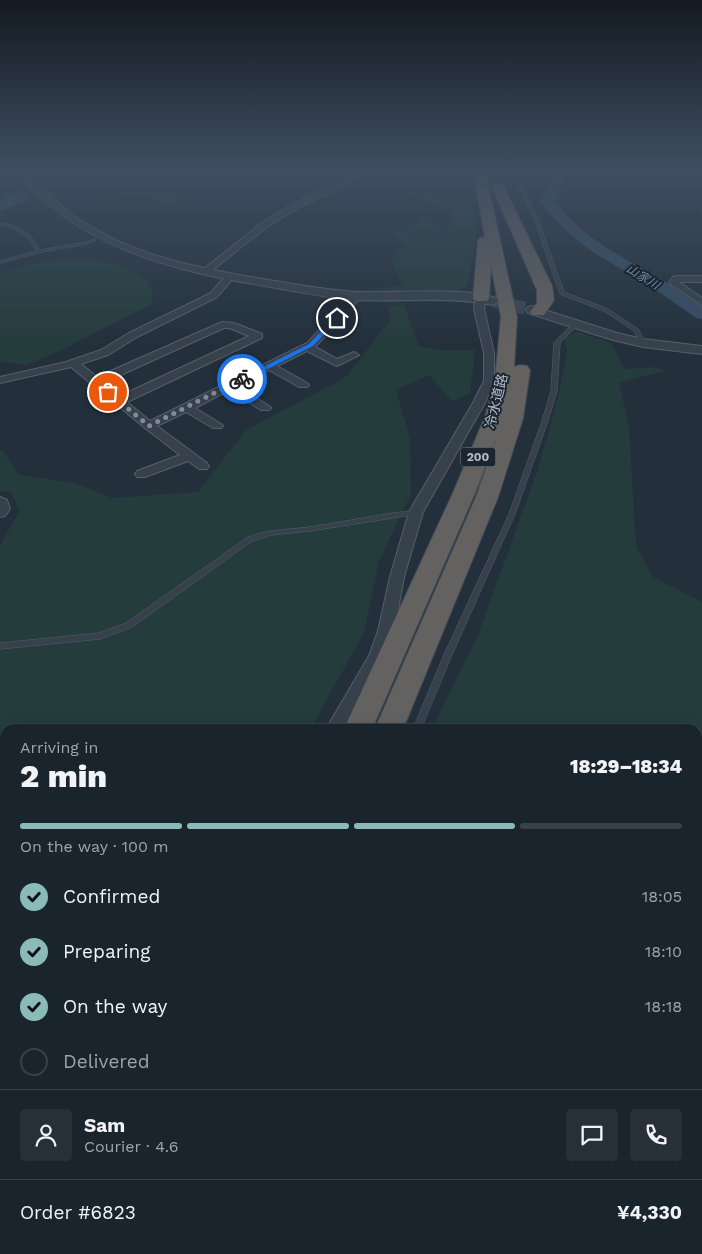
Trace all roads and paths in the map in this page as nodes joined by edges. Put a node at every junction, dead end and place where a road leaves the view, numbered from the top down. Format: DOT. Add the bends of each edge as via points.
graph roads {
  1 [pos="16,227"];
  2 [pos="82,227"];
  3 [pos="263,227"];
  4 [pos="488,227"];
  5 [pos="498,227"];
  6 [pos="503,227"];
  7 [pos="514,227"];
  8 [pos="539,227"];
  9 [pos="99,239"];
  10 [pos="38,250"];
  11 [pos="0,258"];
  12 [pos="0,262"];
  13 [pos="205,272"];
  14 [pos="230,276"];
  15 [pos="702,280"];
  16 [pos="357,296"];
  17 [pos="487,299"];
  18 [pos="702,302"];
  19 [pos="535,311"];
  20 [pos="576,325"];
  21 [pos="643,343"];
  22 [pos="308,347"];
  23 [pos="702,350"];
  24 [pos="354,355"];
  25 [pos="73,363"];
  26 [pos="269,366"];
  27 [pos="0,380"];
  28 [pos="96,382"];
  29 [pos="303,385"];
  30 [pos="229,386"];
  31 [pos="120,401"];
  32 [pos="186,407"];
  33 [pos="265,408"];
  34 [pos="149,426"];
  35 [pos="217,426"];
  36 [pos="189,456"];
  37 [pos="203,466"];
  38 [pos="141,474"];
  39 [pos="0,501"];
  40 [pos="416,512"];
  41 [pos="0,513"];
  42 [pos="0,646"];
  43 [pos="337,724"];
  44 [pos="360,724"];
  45 [pos="391,724"];
  46 [pos="419,724"];
  1 -- 10 [label="lane"];
  2 -- 9 [label="street"];
  3 -- 13 [label="street"];
  4 -- 17 [label="highway" via="485,255"];
  5 -- 44 [label="highway, 冷水道路 / 200" via="509,316 504,380 497,408 464,493"];
  6 -- 45 [label="highway, 冷水道路 / 200" via="524,318 524,351 513,418 487,497"];
  7 -- 19 [label="highway" via="548,298 546,305"];
  8 -- 21 [label="lane" via="562,293 606,310 636,330"];
  9 -- 10 [label="lane"];
  9 -- 13 [label="street"];
  10 -- 11 [label="lane"];
  10 -- 12 [label="lane"];
  13 -- 14 [label="street"];
  14 -- 16 [label="street"];
  14 -- 25 [label="street" via="214,295 196,305 133,334 123,343"];
  15 -- 18 [label="street" via="676,279 674,283"];
  16 -- 17 [label="street" via="444,295"];
  16 -- 22 [label="street"];
  17 -- 40 [label="street" via="479,309 488,353 489,381"];
  19 -- 20 [label="street"];
  20 -- 21 [label="street"];
  20 -- 46 [label="lane" via="557,343 554,391 546,421 512,514"];
  21 -- 23 [label="street"];
  22 -- 24 [label="street" via="337,363"];
  22 -- 26 [label="street"];
  25 -- 27 [label="street"];
  25 -- 28 [label="street"];
  26 -- 29 [label="street"];
  26 -- 30 [label="street"];
  28 -- 31 [label="street"];
  28 -- 31 [label="street" via="222,326 230,325 258,336"];
  30 -- 32 [label="street"];
  30 -- 33 [label="street"];
  31 -- 34 [label="street"];
  32 -- 34 [label="street"];
  32 -- 35 [label="street"];
  34 -- 36 [label="street"];
  36 -- 37 [label="street"];
  36 -- 38 [label="street"];
  39 -- 41 [label="street" via="3,509"];
  40 -- 42 [label="lane" via="262,533 129,625 100,636"];
  40 -- 43 [label="street" via="397,577 386,632 376,657"];
}
